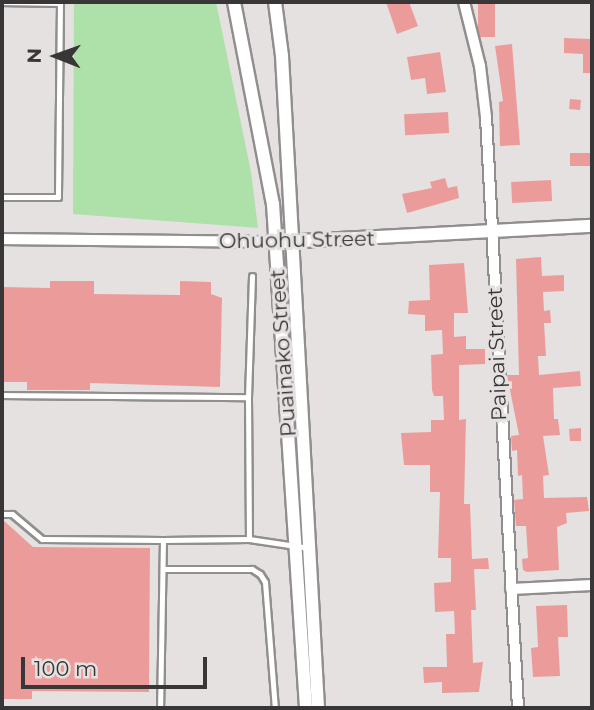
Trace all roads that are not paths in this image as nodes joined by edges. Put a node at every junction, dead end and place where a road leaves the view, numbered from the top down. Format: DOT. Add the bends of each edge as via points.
graph roads {
  1 [pos="2,2"];
  2 [pos="234,2"];
  3 [pos="275,2"];
  4 [pos="464,2"];
  5 [pos="2,197"];
  6 [pos="592,226"];
  7 [pos="492,231"];
  8 [pos="2,239"];
  9 [pos="291,242"];
  10 [pos="276,243"];
  11 [pos="252,276"];
  12 [pos="2,395"];
  13 [pos="248,397"];
  14 [pos="2,514"];
  15 [pos="249,539"];
  16 [pos="163,540"];
  17 [pos="295,546"];
  18 [pos="309,548"];
  19 [pos="163,569"];
  20 [pos="592,585"];
  21 [pos="511,589"];
  22 [pos="160,708"];
  23 [pos="275,708"];
  24 [pos="306,708"];
  25 [pos="318,708"];
  26 [pos="518,708"];
  1 -- 5 [label="lane" via="60,3 58,197"];
  2 -- 10 [label="street, Puainako Street" via="268,169"];
  3 -- 9 [label="street, Puainako Street"];
  4 -- 7 [label="street, Paipai Street" via="480,66"];
  6 -- 7 [label="street, Ohuohu Street"];
  7 -- 9 [label="street, Ohuohu Street"];
  7 -- 21 [label="street, Paipai Street"];
  8 -- 10 [label="street, Ohuohu Street"];
  9 -- 10 [label="street, Ohuohu Street"];
  9 -- 18 [label="street, Puainako Street"];
  10 -- 17 [label="street, Puainako Street"];
  11 -- 13 [label="lane"];
  12 -- 13 [label="lane"];
  13 -- 15 [label="lane"];
  14 -- 16 [label="lane" via="12,514 42,539"];
  15 -- 16 [label="lane"];
  15 -- 17 [label="lane"];
  16 -- 19 [label="lane"];
  17 -- 18 [label="lane"];
  17 -- 24 [label="street, Puainako Street"];
  18 -- 25 [label="street, Puainako Street"];
  19 -- 22 [label="lane"];
  19 -- 23 [label="lane" via="252,569 260,574 265,582"];
  20 -- 21 [label="street"];
  21 -- 26 [label="street, Paipai Street"];
}
